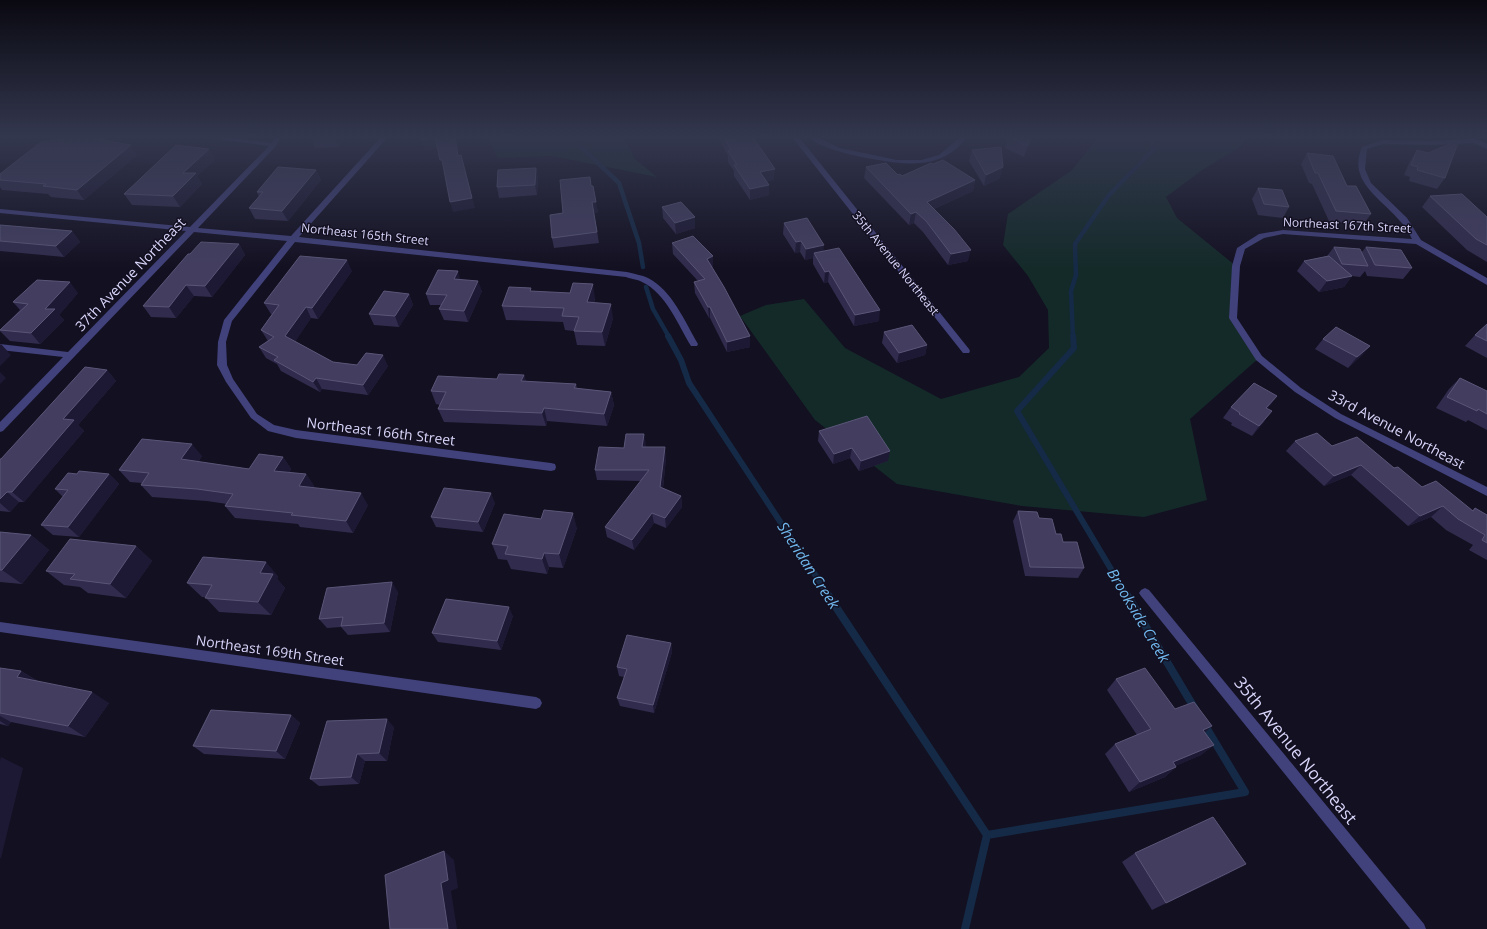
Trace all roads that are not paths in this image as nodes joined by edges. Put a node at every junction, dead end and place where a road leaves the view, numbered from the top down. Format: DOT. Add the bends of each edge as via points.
graph roads {
  1 [pos="238,180"];
  2 [pos="346,180"];
  3 [pos="829,180"];
  4 [pos="1366,180"];
  5 [pos="0,211"];
  6 [pos="191,230"];
  7 [pos="293,239"];
  8 [pos="1418,242"];
  9 [pos="1487,282"];
  10 [pos="694,344"];
  11 [pos="0,347"];
  12 [pos="966,351"];
  13 [pos="69,355"];
  14 [pos="1259,358"];
  15 [pos="0,428"];
  16 [pos="551,467"];
  17 [pos="1487,492"];
  18 [pos="1145,593"];
  19 [pos="0,627"];
  20 [pos="536,703"];
  21 [pos="1419,929"];
  1 -- 6 [label="street, 37th Avenue Northeast"];
  2 -- 7 [label="street, Northeast 166th Street"];
  3 -- 12 [label="street, 35th Avenue Northeast"];
  4 -- 8 [label="street, Northeast 167th Street" via="1404,220"];
  5 -- 6 [label="street, Northeast 165th Street"];
  6 -- 7 [label="street, Northeast 165th Street"];
  6 -- 13 [label="street, 37th Avenue Northeast"];
  7 -- 10 [label="street, Northeast 165th Street" via="627,275 645,280 658,290"];
  7 -- 16 [label="street, Northeast 166th Street" via="228,320 222,342 222,364 229,380 254,416 271,428 296,434"];
  8 -- 9 [label="street"];
  8 -- 14 [label="street, Northeast 167th Street" via="1283,232 1262,236 1241,248 1236,266 1233,318"];
  11 -- 13 [label="street"];
  13 -- 15 [label="street, 37th Avenue Northeast"];
  14 -- 17 [label="street, 33rd Avenue Northeast" via="1298,390 1338,416"];
  18 -- 21 [label="street, 35th Avenue Northeast"];
  19 -- 20 [label="street, Northeast 169th Street"];
}
